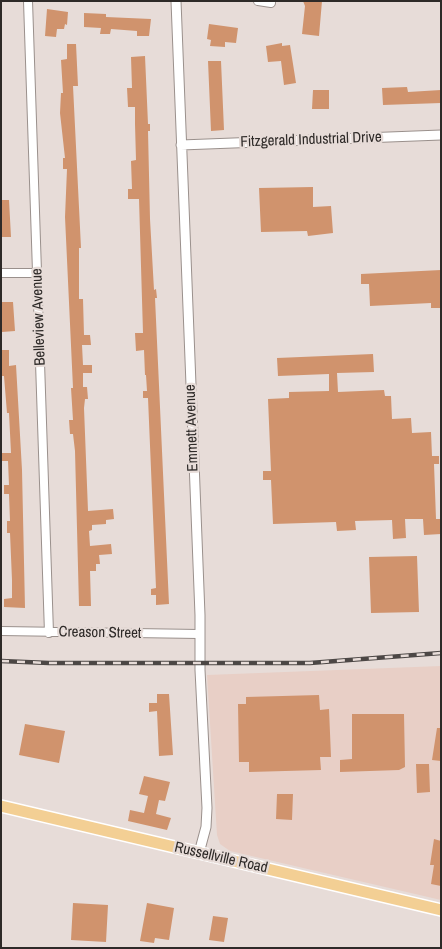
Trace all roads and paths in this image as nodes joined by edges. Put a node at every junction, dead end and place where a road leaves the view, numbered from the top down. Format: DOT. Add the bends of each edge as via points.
graph roads {
  1 [pos="28,1"];
  2 [pos="176,1"];
  3 [pos="258,1"];
  4 [pos="271,3"];
  5 [pos="441,135"];
  6 [pos="181,145"];
  7 [pos="1,273"];
  8 [pos="38,273"];
  9 [pos="1,631"];
  10 [pos="49,633"];
  11 [pos="199,634"];
  12 [pos="1,806"];
  13 [pos="199,853"];
  14 [pos="441,910"];
  1 -- 8 [label="street, Belleview Avenue"];
  2 -- 6 [label="street, Emmett Avenue"];
  3 -- 4 [label="street"];
  5 -- 6 [label="street, Fitzgerald Industrial Drive"];
  6 -- 11 [label="street, Emmett Avenue"];
  7 -- 8 [label="street"];
  8 -- 10 [label="street, Belleview Avenue"];
  9 -- 10 [label="street, Creason Street"];
  10 -- 11 [label="street, Creason Street"];
  11 -- 13 [label="street, Emmett Avenue" via="207,808"];
  12 -- 13 [label="main road, Russellville Road"];
  13 -- 14 [label="main road, Russellville Road"];
}
